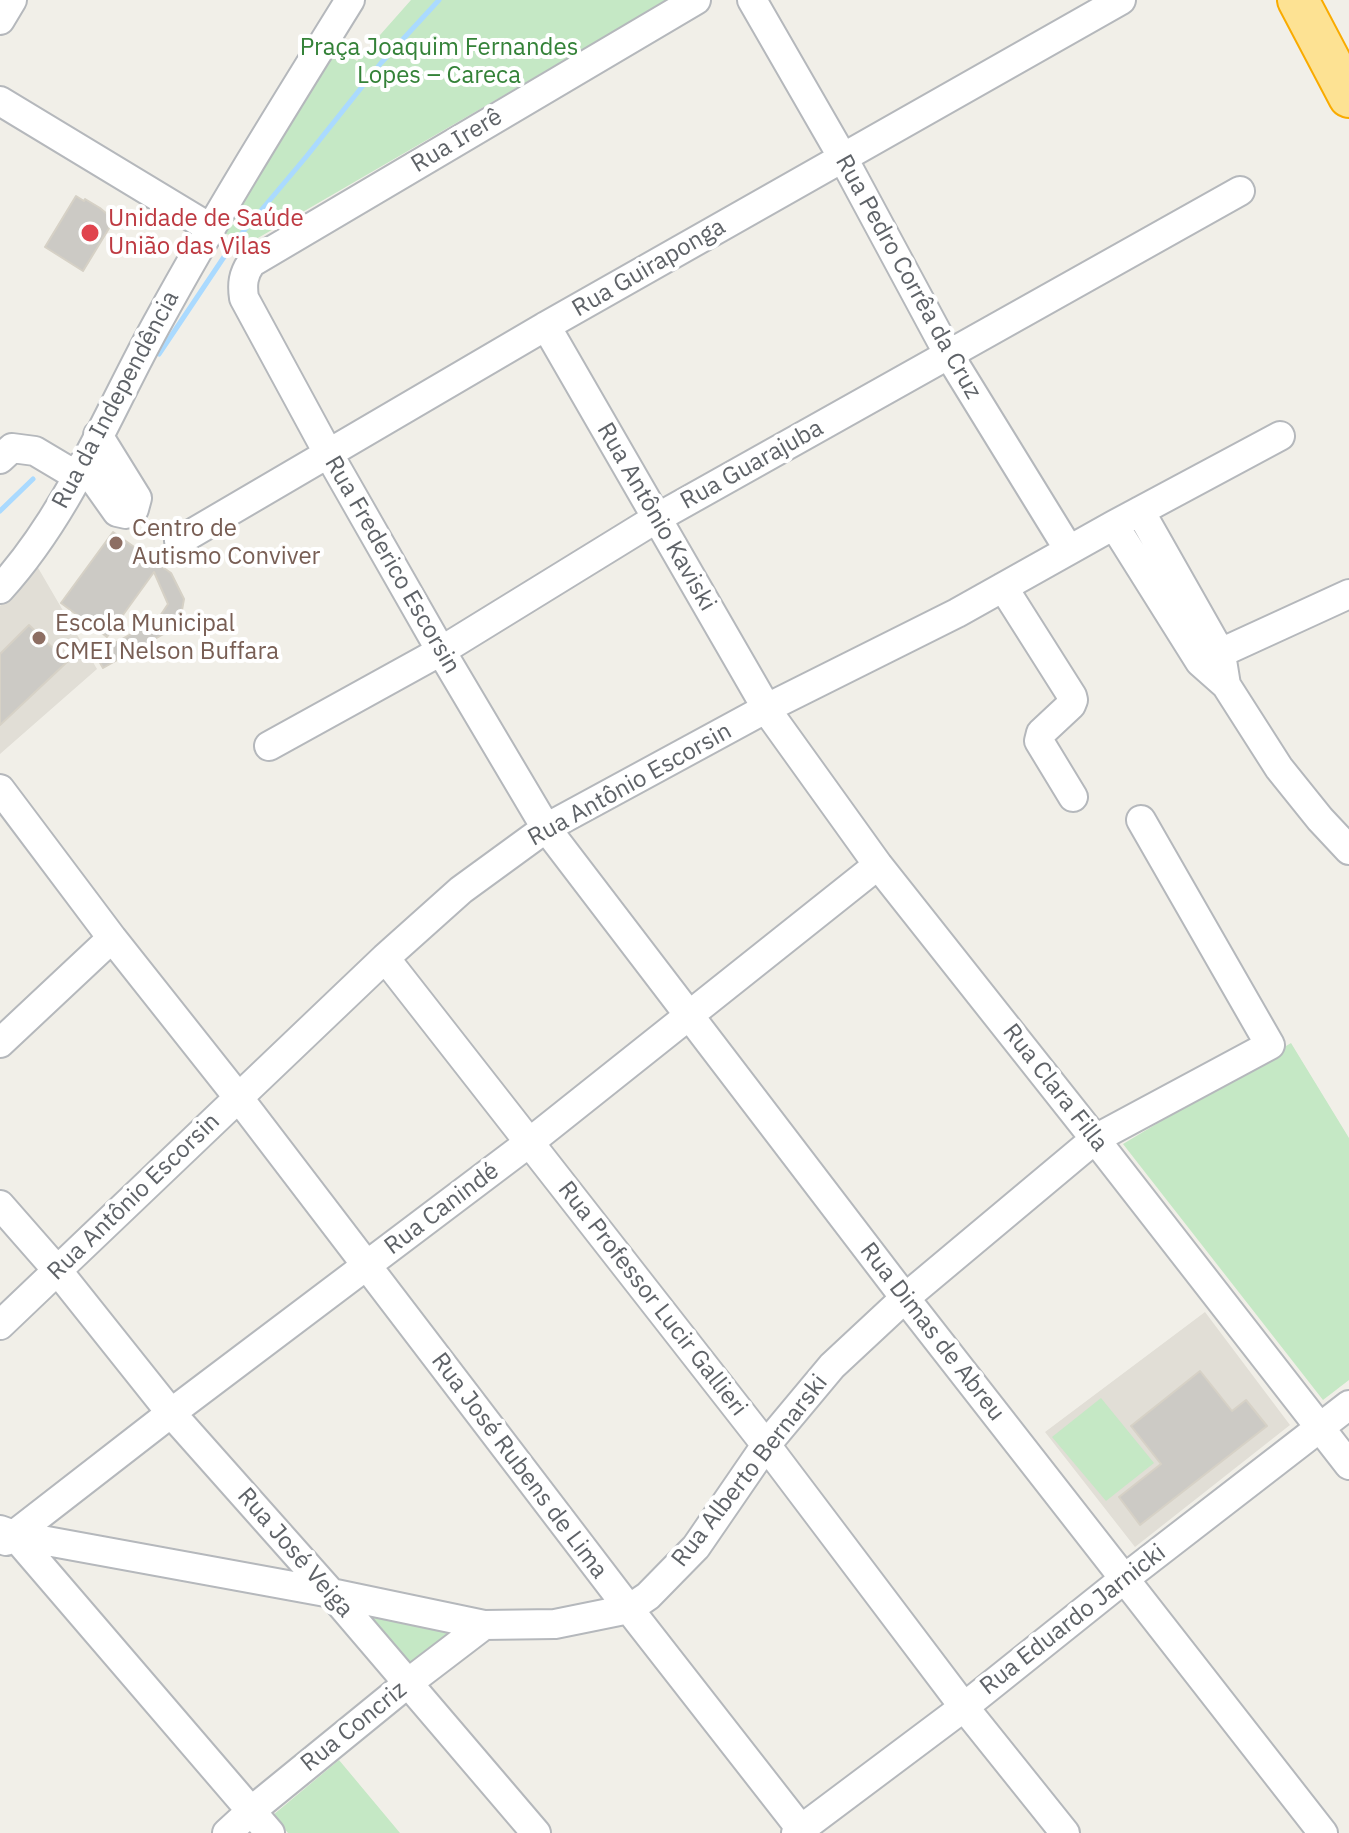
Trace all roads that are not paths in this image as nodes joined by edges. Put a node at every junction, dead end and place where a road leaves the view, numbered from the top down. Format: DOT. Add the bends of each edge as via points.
graph roads {
  1 [pos="12,0"];
  2 [pos="350,0"];
  3 [pos="696,0"];
  4 [pos="752,0"];
  5 [pos="1121,0"];
  6 [pos="1298,0"];
  7 [pos="0,20"];
  8 [pos="1349,97"];
  9 [pos="0,101"];
  10 [pos="843,158"];
  11 [pos="1240,191"];
  12 [pos="210,228"];
  13 [pos="244,298"];
  14 [pos="546,326"];
  15 [pos="949,355"];
  16 [pos="98,435"];
  17 [pos="1280,436"];
  18 [pos="4,449"];
  19 [pos="328,453"];
  20 [pos="80,470"];
  21 [pos="1140,511"];
  22 [pos="657,518"];
  23 [pos="1114,525"];
  24 [pos="179,541"];
  25 [pos="1069,550"];
  26 [pos="1166,584"];
  27 [pos="1003,587"];
  28 [pos="0,589"];
  29 [pos="1349,594"];
  30 [pos="441,651"];
  31 [pos="1210,658"];
  32 [pos="767,708"];
  33 [pos="269,746"];
  34 [pos="0,789"];
  35 [pos="1073,797"];
  36 [pos="1141,820"];
  37 [pos="546,828"];
  38 [pos="1349,850"];
  39 [pos="878,865"];
  40 [pos="112,938"];
  41 [pos="385,958"];
  42 [pos="688,1016"];
  43 [pos="0,1043"];
  44 [pos="238,1097"];
  45 [pos="1095,1139"];
  46 [pos="530,1142"];
  47 [pos="0,1205"];
  48 [pos="367,1267"];
  49 [pos="57,1270"];
  50 [pos="905,1298"];
  51 [pos="0,1325"];
  52 [pos="1349,1405"];
  53 [pos="171,1413"];
  54 [pos="1320,1426"];
  55 [pos="766,1445"];
  56 [pos="1349,1465"];
  57 [pos="5,1537"];
  58 [pos="1124,1579"];
  59 [pos="331,1593"];
  60 [pos="629,1609"];
  61 [pos="484,1625"];
  62 [pos="408,1683"];
  63 [pos="964,1707"];
  64 [pos="251,1811"];
  65 [pos="800,1832"];
  66 [pos="227,1833"];
  67 [pos="270,1833"];
  68 [pos="536,1833"];
  69 [pos="1065,1833"];
  70 [pos="1323,1833"];
  1 -- 7 [label="street"];
  2 -- 12 [label="street, Rua da Independência"];
  3 -- 13 [label="street, Rua Irerê" via="251,263 244,274"];
  4 -- 10 [label="street, Rua Pedro Corrêa da Cruz"];
  5 -- 10 [label="street, Rua Guiraponga"];
  6 -- 8 [label="highway"];
  9 -- 12 [label="street"];
  10 -- 14 [label="street, Rua Guiraponga"];
  10 -- 15 [label="street, Rua Pedro Corrêa da Cruz"];
  11 -- 15 [label="street, Rua Guarajuba"];
  12 -- 16 [label="street, Rua da Independência"];
  13 -- 19 [label="street, Rua Frederico Escorsin"];
  14 -- 19 [label="street, Rua Guiraponga"];
  14 -- 22 [label="street, Rua Antônio Kaviski"];
  15 -- 22 [label="street, Rua Guarajuba"];
  15 -- 25 [label="street, Rua Pedro Corrêa da Cruz"];
  16 -- 20 [label="street, Rua da Independência"];
  16 -- 20 [label="street" via="137,498 134,509 117,512"];
  17 -- 21 [label="street, Rua Antônio Escorsin"];
  18 -- 20 [label="street" via="35,451"];
  19 -- 24 [label="street, Rua Guiraponga"];
  19 -- 30 [label="street, Rua Frederico Escorsin"];
  20 -- 28 [label="street, Rua da Independência" via="56,513"];
  21 -- 23 [label="street, Rua Antônio Escorsin"];
  21 -- 26 [label="street"];
  22 -- 30 [label="street, Rua Guarajuba"];
  22 -- 32 [label="street, Rua Antônio Kaviski"];
  23 -- 25 [label="street, Rua Antônio Escorsin"];
  23 -- 26 [label="street"];
  25 -- 27 [label="street, Rua Antônio Escorsin"];
  26 -- 31 [label="street"];
  27 -- 32 [label="street, Rua Antônio Escorsin"];
  27 -- 35 [label="street" via="1072,696 1071,705 1039,741"];
  29 -- 31 [label="street"];
  30 -- 33 [label="street, Rua Guarajuba"];
  30 -- 37 [label="street, Rua Frederico Escorsin"];
  31 -- 38 [label="street" via="1279,768"];
  32 -- 37 [label="street, Rua Antônio Escorsin"];
  32 -- 39 [label="street, Rua Clara Filla"];
  34 -- 40 [label="street, Rua José Rubens de Lima"];
  36 -- 45 [label="street, Rua Alberto Bernarski" via="1270,1045"];
  37 -- 41 [label="street, Rua Antônio Escorsin" via="461,890"];
  37 -- 42 [label="street, Rua Dimas de Abreu"];
  39 -- 42 [label="street, Rua Canindé"];
  39 -- 45 [label="street, Rua Clara Filla"];
  40 -- 43 [label="street"];
  40 -- 44 [label="street, Rua José Rubens de Lima"];
  41 -- 44 [label="street, Rua Antônio Escorsin"];
  41 -- 46 [label="street, Rua Professor Lucir Gallieri"];
  42 -- 46 [label="street, Rua Canindé"];
  42 -- 50 [label="street, Rua Dimas de Abreu"];
  44 -- 48 [label="street, Rua José Rubens de Lima"];
  44 -- 49 [label="street, Rua Antônio Escorsin"];
  45 -- 50 [label="street, Rua Alberto Bernarski"];
  45 -- 54 [label="street, Rua Clara Filla"];
  46 -- 48 [label="street, Rua Canindé"];
  46 -- 55 [label="street, Rua Professor Lucir Gallieri"];
  47 -- 49 [label="street, Rua José Veiga"];
  48 -- 53 [label="street, Rua Canindé"];
  48 -- 60 [label="street, Rua José Rubens de Lima"];
  49 -- 51 [label="street, Rua Antônio Escorsin"];
  49 -- 53 [label="street, Rua José Veiga"];
  50 -- 55 [label="street, Rua Alberto Bernarski" via="832,1366"];
  50 -- 58 [label="street, Rua Dimas de Abreu"];
  52 -- 54 [label="street, Rua Eduardo Jarnicki"];
  53 -- 57 [label="street, Rua Canindé"];
  53 -- 59 [label="street, Rua José Veiga"];
  54 -- 56 [label="street, Rua Clara Filla"];
  54 -- 58 [label="street, Rua Eduardo Jarnicki"];
  55 -- 60 [label="street, Rua Alberto Bernarski" via="696,1547"];
  55 -- 63 [label="street, Rua Professor Lucir Gallieri"];
  57 -- 59 [label="street, Rua Alberto Bernarski"];
  57 -- 64 [label="street"];
  58 -- 63 [label="street, Rua Eduardo Jarnicki"];
  58 -- 70 [label="street, Rua Dimas de Abreu"];
  59 -- 61 [label="street, Rua Alberto Bernarski"];
  59 -- 62 [label="street, Rua José Veiga"];
  60 -- 61 [label="street, Rua Alberto Bernarski" via="555,1624"];
  60 -- 65 [label="street, Rua José Rubens de Lima"];
  61 -- 62 [label="street, Rua Concriz"];
  62 -- 64 [label="street, Rua Concriz"];
  62 -- 68 [label="street, Rua José Veiga"];
  63 -- 65 [label="street, Rua Eduardo Jarnicki"];
  63 -- 69 [label="street, Rua Professor Lucir Gallieri"];
  64 -- 66 [label="street, Rua Concriz"];
  64 -- 67 [label="street"];
}
